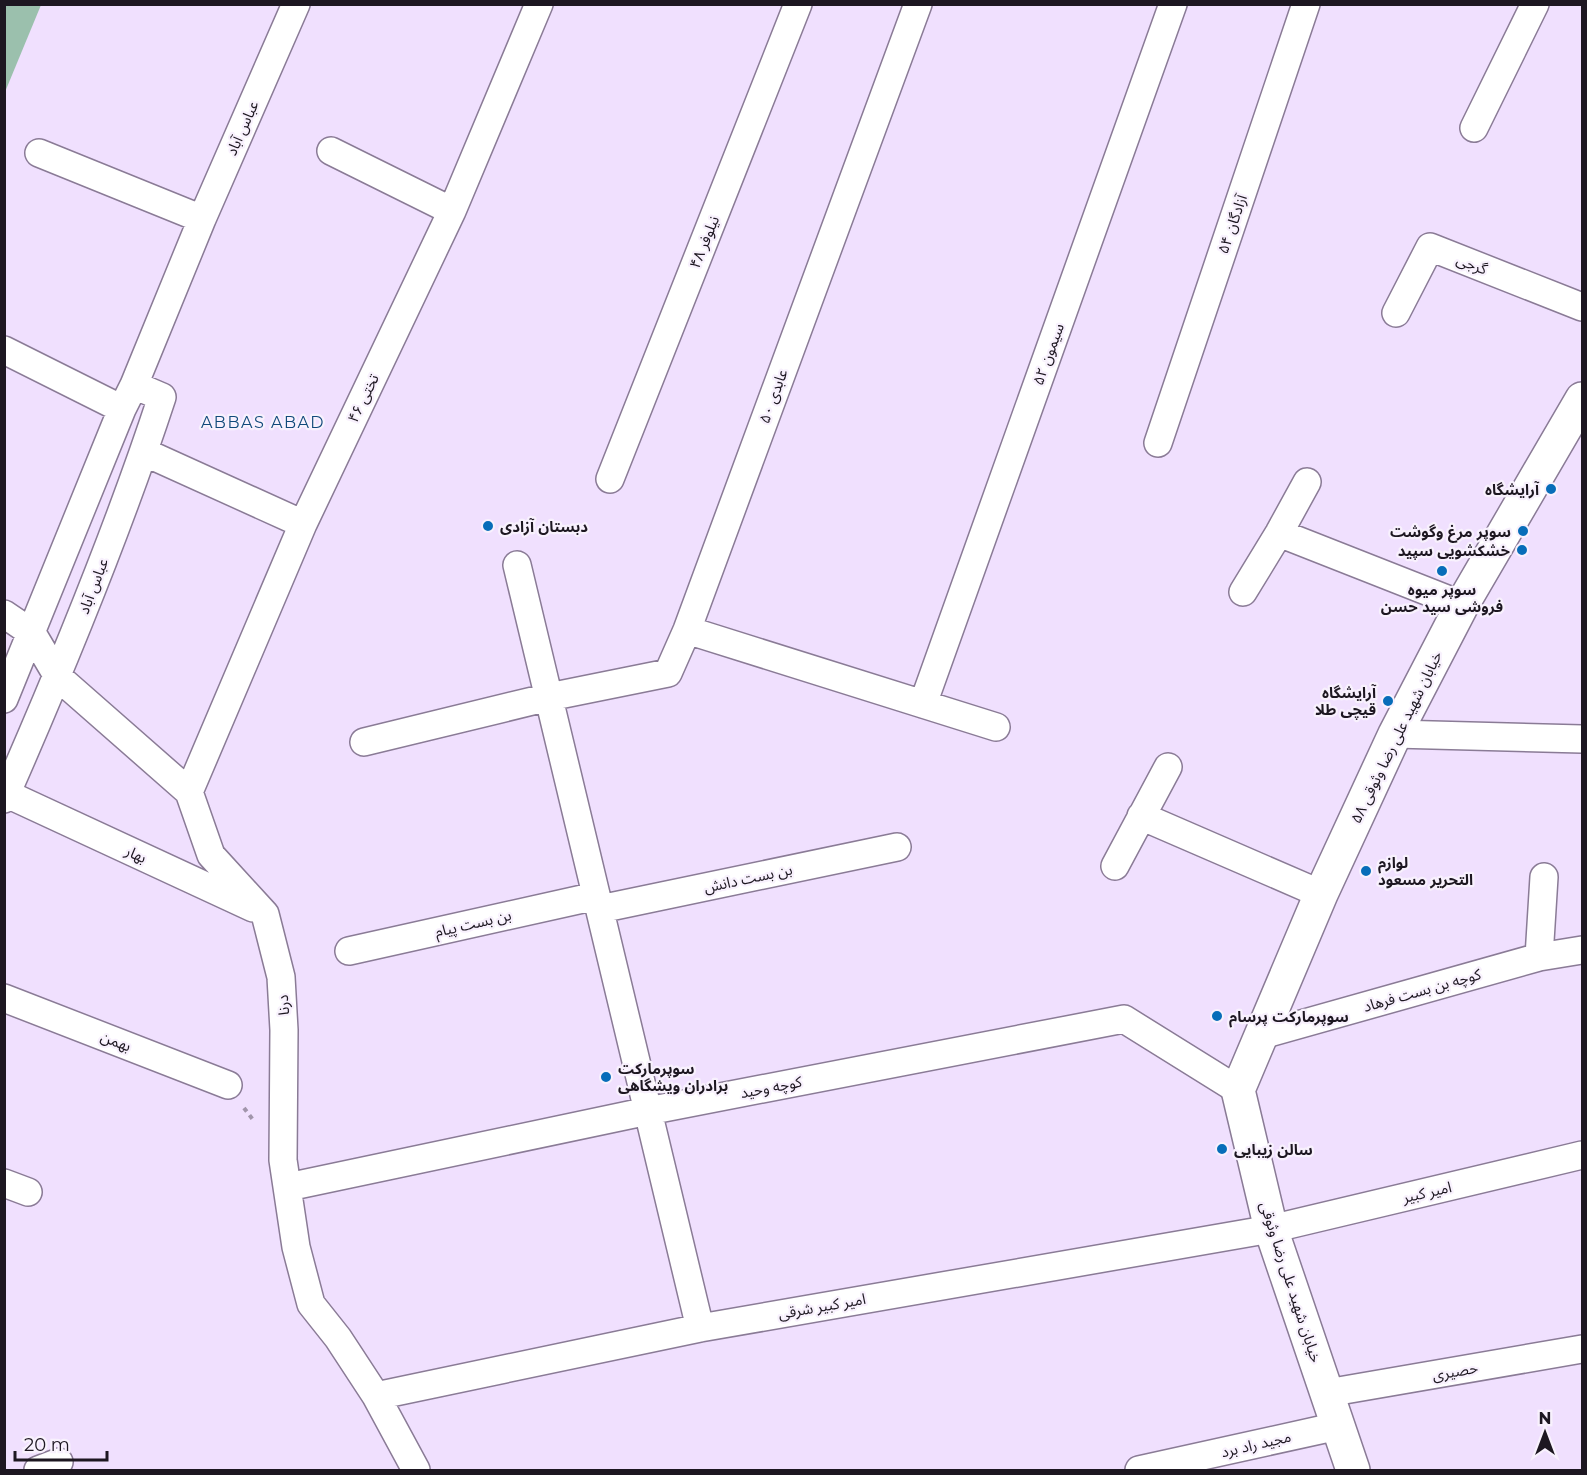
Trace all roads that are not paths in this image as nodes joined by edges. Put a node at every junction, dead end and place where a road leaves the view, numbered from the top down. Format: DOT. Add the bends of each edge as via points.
graph roads {
  1 [pos="539,4"];
  2 [pos="798,4"];
  3 [pos="918,4"];
  4 [pos="1173,4"];
  5 [pos="1306,4"];
  6 [pos="1535,4"];
  7 [pos="294,5"];
  8 [pos="1474,128"];
  9 [pos="331,151"];
  10 [pos="39,153"];
  11 [pos="452,211"];
  12 [pos="202,219"];
  13 [pos="1582,308"];
  14 [pos="1396,314"];
  15 [pos="4,350"];
  16 [pos="134,384"];
  17 [pos="1582,399"];
  18 [pos="122,409"];
  19 [pos="1158,443"];
  20 [pos="144,452"];
  21 [pos="610,479"];
  22 [pos="1306,482"];
  23 [pos="303,524"];
  24 [pos="1279,533"];
  25 [pos="517,565"];
  26 [pos="1243,592"];
  27 [pos="1462,605"];
  28 [pos="4,614"];
  29 [pos="687,630"];
  30 [pos="32,633"];
  31 [pos="58,677"];
  32 [pos="549,697"];
  33 [pos="4,699"];
  34 [pos="922,704"];
  35 [pos="996,727"];
  36 [pos="1395,734"];
  37 [pos="1582,739"];
  38 [pos="364,742"];
  39 [pos="1168,767"];
  40 [pos="189,792"];
  41 [pos="6,797"];
  42 [pos="1141,816"];
  43 [pos="897,847"];
  44 [pos="1114,866"];
  45 [pos="1544,878"];
  46 [pos="1321,894"];
  47 [pos="598,902"];
  48 [pos="265,914"];
  49 [pos="1582,950"];
  50 [pos="349,951"];
  51 [pos="1539,957"];
  52 [pos="4,998"];
  53 [pos="1262,1035"];
  54 [pos="228,1085"];
  55 [pos="1238,1090"];
  56 [pos="648,1111"];
  57 [pos="1582,1155"];
  58 [pos="288,1187"];
  59 [pos="1271,1229"];
  60 [pos="700,1328"];
  61 [pos="1582,1350"];
  62 [pos="1327,1393"];
  63 [pos="376,1396"];
  64 [pos="1338,1426"];
  65 [pos="416,1470"];
  66 [pos="1139,1470"];
  67 [pos="1353,1470"];
  1 -- 11 [label="street, تختی ۴۶"];
  2 -- 21 [label="street, نیلوفر ۴۸"];
  3 -- 29 [label="street, عابدی ۵۰"];
  4 -- 34 [label="street, سیمون ۵۲"];
  5 -- 19 [label="street, آزادگان ۵۴"];
  6 -- 8 [label="street"];
  7 -- 12 [label="street, عباس آباد"];
  9 -- 11 [label="street"];
  10 -- 12 [label="street"];
  11 -- 23 [label="street, تختی ۴۶"];
  12 -- 16 [label="street, عباس آباد"];
  13 -- 14 [label="street, گرجی" via="1430,247"];
  15 -- 18 [label="street"];
  16 -- 18 [label="street, عباس آباد"];
  16 -- 20 [label="street, عباس آباد" via="162,397"];
  17 -- 27 [label="street, خیابان شهید علی رضا وثوقی ۵۸"];
  18 -- 30 [label="street, عباس آباد"];
  20 -- 23 [label="street"];
  20 -- 31 [label="street, عباس آباد"];
  22 -- 24 [label="street"];
  23 -- 40 [label="street, تختی ۴۶"];
  24 -- 26 [label="street"];
  24 -- 27 [label="street"];
  25 -- 32 [label="street"];
  27 -- 36 [label="street, خیابان شهید علی رضا وثوقی ۵۸"];
  28 -- 30 [label="street"];
  29 -- 32 [label="street, عابدی ۵۰" via="668,673"];
  29 -- 34 [label="street"];
  30 -- 31 [label="street, درنا"];
  30 -- 33 [label="street, عباس آباد"];
  31 -- 40 [label="street, درنا"];
  31 -- 41 [label="street, عباس آباد"];
  32 -- 38 [label="street"];
  32 -- 47 [label="street"];
  34 -- 35 [label="street"];
  36 -- 37 [label="street"];
  36 -- 46 [label="street, خیابان شهید علی رضا وثوقی ۵۸"];
  39 -- 42 [label="street"];
  40 -- 48 [label="street, درنا" via="211,855"];
  41 -- 48 [label="street, بهار"];
  42 -- 44 [label="street"];
  42 -- 46 [label="street"];
  43 -- 47 [label="street, بن بست دانش"];
  45 -- 51 [label="street"];
  46 -- 53 [label="street, خیابان شهید علی رضا وثوقی ۵۸"];
  47 -- 50 [label="street, بن بست پیام"];
  47 -- 56 [label="street"];
  48 -- 58 [label="street, درنا" via="281,977 283,1160"];
  49 -- 51 [label="street, کوچه بن بست فرهاد"];
  51 -- 53 [label="street, کوچه بن بست فرهاد"];
  52 -- 54 [label="street, بهمن"];
  53 -- 55 [label="street, خیابان شهید علی رضا وثوقی ۵۸"];
  55 -- 56 [label="street, کوچه وحید" via="1124,1019"];
  55 -- 59 [label="street, خیابان شهید علی رضا وثوقی"];
  56 -- 58 [label="street, کوچه وحید"];
  56 -- 60 [label="street"];
  57 -- 59 [label="street, امیر کبیر"];
  58 -- 63 [label="street, درنا" via="296,1247 311,1304"];
  59 -- 60 [label="street, امیر کبیر شرقی"];
  59 -- 62 [label="street, خیابان شهید علی رضا وثوقی"];
  60 -- 63 [label="street, امیر کبیر شرقی"];
  61 -- 62 [label="street, حصیری"];
  62 -- 64 [label="street, خیابان شهید علی رضا وثوقی"];
  63 -- 65 [label="street, درنا"];
  64 -- 66 [label="street, مجید راد برد"];
  64 -- 67 [label="street, خیابان شهید علی رضا وثوقی"];
}
